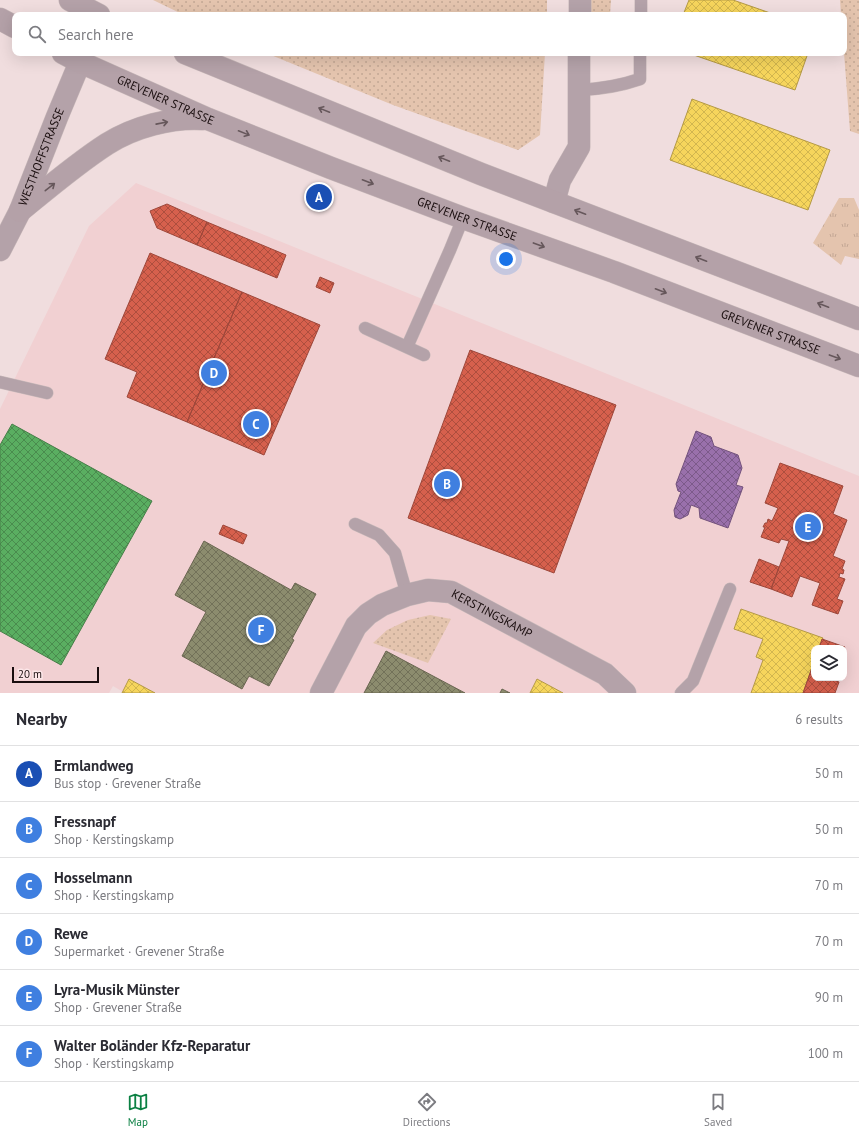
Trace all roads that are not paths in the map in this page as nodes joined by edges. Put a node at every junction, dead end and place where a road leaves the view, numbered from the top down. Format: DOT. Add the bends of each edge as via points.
graph roads {
  1 [pos="70,0"];
  2 [pos="580,0"];
  3 [pos="641,0"];
  4 [pos="93,12"];
  5 [pos="580,12"];
  6 [pos="641,12"];
  7 [pos="0,19"];
  8 [pos="12,25"];
  9 [pos="75,56"];
  10 [pos="192,56"];
  11 [pos="579,56"];
  12 [pos="640,56"];
  13 [pos="579,90"];
  14 [pos="208,119"];
  15 [pos="554,202"];
  16 [pos="20,211"];
  17 [pos="463,218"];
  18 [pos="0,250"];
  19 [pos="859,319"];
  20 [pos="365,328"];
  21 [pos="407,347"];
  22 [pos="424,355"];
  23 [pos="859,366"];
  24 [pos="0,382"];
  25 [pos="47,393"];
  26 [pos="355,524"];
  27 [pos="730,589"];
  28 [pos="407,595"];
  29 [pos="321,693"];
  30 [pos="625,693"];
  31 [pos="681,693"];
  1 -- 4 [label="main road"];
  2 -- 5 [label="street"];
  3 -- 6 [label="lane"];
  7 -- 8 [label="main road"];
  9 -- 14 [label="main road, GREVENER STRASSE"];
  9 -- 16 [label="street, WESTHOFFSTRASSE" via="57,117"];
  15 -- 10 [label="main road, one-way"];
  11 -- 13 [label="street"];
  12 -- 13 [label="lane" via="640,79 607,88"];
  13 -- 15 [label="street" via="579,147 560,180"];
  16 -- 14 [label="main road, one-way" via="108,143 126,134 153,125 191,118"];
  14 -- 17 [label="main road, GREVENER STRASSE, one-way"];
  19 -- 15 [label="main road, one-way"];
  16 -- 18 [label="street, WESTHOFFSTRASSE"];
  17 -- 21 [label="lane"];
  17 -- 23 [label="main road, GREVENER STRASSE, one-way" via="614,272"];
  20 -- 21 [label="lane"];
  21 -- 22 [label="lane"];
  24 -- 25 [label="lane"];
  26 -- 28 [label="lane" via="379,535 395,553"];
  27 -- 31 [label="lane" via="693,681"];
  28 -- 29 [label="street, KERSTINGSKAMP" via="382,605 356,626"];
  28 -- 30 [label="street, KERSTINGSKAMP" via="428,590 451,592 605,674"];
}
